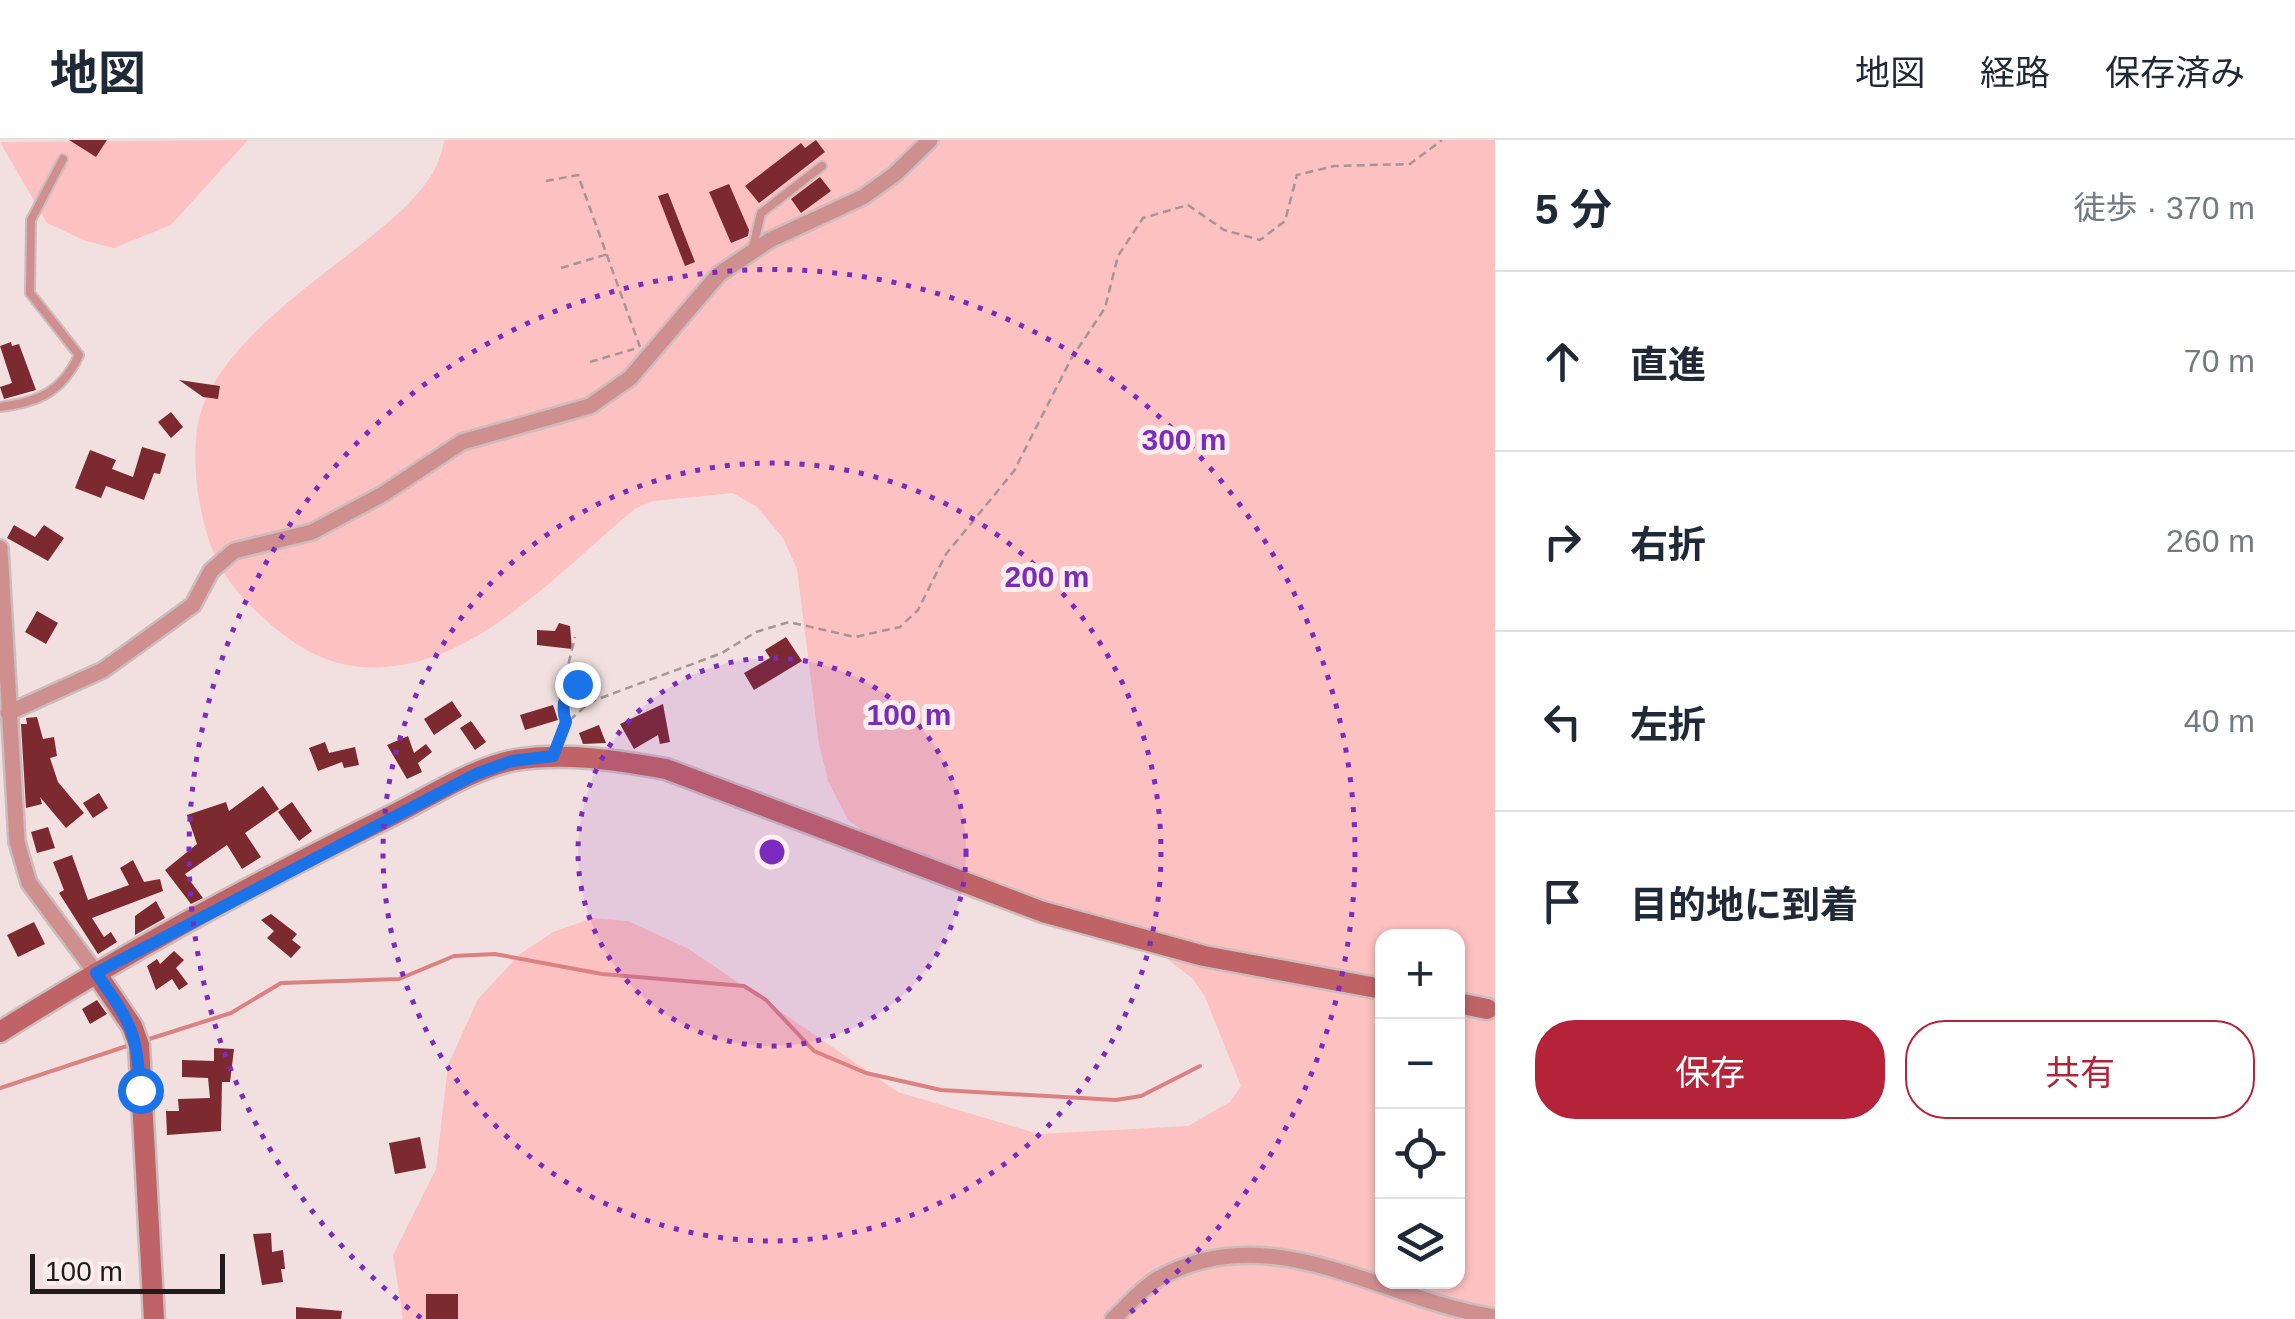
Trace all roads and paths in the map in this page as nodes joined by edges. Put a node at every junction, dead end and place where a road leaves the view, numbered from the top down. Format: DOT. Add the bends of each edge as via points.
graph roads {
  1 [pos="930,140"];
  2 [pos="1442,140"];
  3 [pos="63,159"];
  4 [pos="822,166"];
  5 [pos="546,182"];
  6 [pos="752,252"];
  7 [pos="609,254"];
  8 [pos="561,268"];
  9 [pos="645,350"];
  10 [pos="590,362"];
  11 [pos="0,407"];
  12 [pos="0,548"];
  13 [pos="2,627"];
  14 [pos="575,638"];
  15 [pos="577,684"];
  16 [pos="570,688"];
  17 [pos="5,706"];
  18 [pos="566,722"];
  19 [pos="553,756"];
  20 [pos="96,973"];
  21 [pos="1375,989"];
  22 [pos="1465,1004"];
  23 [pos="1487,1009"];
  24 [pos="0,1032"];
  25 [pos="1495,1317"];
  26 [pos="154,1319"];
  27 [pos="1113,1319"];
  1 -- 6 [label="street" via="863,196"];
  2 -- 18 [label="path" via="1410,164 1334,166 1297,175 1285,221 1260,240 1224,230 1188,204 1143,218 1118,256 1105,308 1070,360 1014,472 946,554 918,610 900,627 855,637 789,622 590,702"];
  3 -- 11 [label="lane" via="31,220 30,294 79,355 68,380 38,402"];
  4 -- 6 [label="lane" via="761,213"];
  5 -- 7 [label="path" via="578,175"];
  6 -- 9 [label="street" via="719,274"];
  7 -- 8 [label="path"];
  7 -- 9 [label="path"];
  9 -- 10 [label="path"];
  9 -- 17 [label="street" via="630,378 590,406 462,442 312,532 234,551 211,571 192,605 103,670"];
  12 -- 13 [label="street"];
  13 -- 17 [label="street"];
  14 -- 16 [label="path"];
  15 -- 16 [label="path"];
  16 -- 18 [label="path" via="562,710"];
  17 -- 20 [label="street" via="17,842 29,883"];
  18 -- 19 [label="path"];
  19 -- 20 [label="street" via="476,774"];
  19 -- 21 [label="street" via="666,769 1043,912 1204,956"];
  20 -- 24 [label="street"];
  20 -- 26 [label="street" via="139,1045"];
  22 -- 23 [label="street"];
  25 -- 27 [label="street" via="1293,1257 1253,1252 1160,1277"];
}
